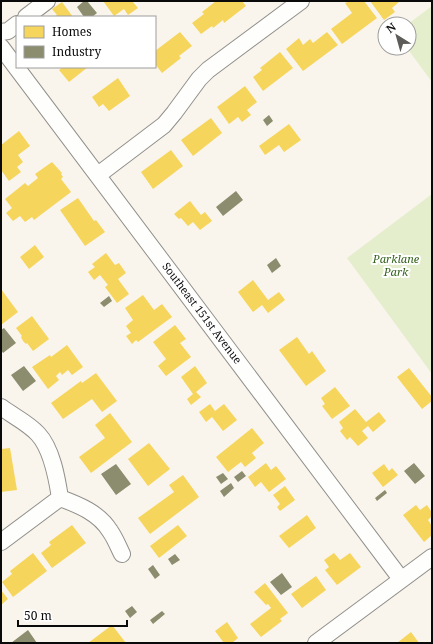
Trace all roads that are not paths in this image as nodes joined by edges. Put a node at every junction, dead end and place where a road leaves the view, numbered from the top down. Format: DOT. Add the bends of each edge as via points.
graph roads {
  1 [pos="47,1"];
  2 [pos="301,1"];
  3 [pos="27,16"];
  4 [pos="16,25"];
  5 [pos="1,32"];
  6 [pos="1,47"];
  7 [pos="16,67"];
  8 [pos="17,68"];
  9 [pos="98,175"];
  10 [pos="1,407"];
  11 [pos="60,498"];
  12 [pos="1,542"];
  13 [pos="122,554"];
  14 [pos="432,557"];
  15 [pos="401,579"];
  16 [pos="321,642"];
  1 -- 3 [label="street"];
  2 -- 9 [label="street" via="208,70 164,125"];
  4 -- 5 [label="street" via="8,31"];
  6 -- 7 [label="street, Southeast 151st Avenue"];
  8 -- 9 [label="street, Southeast 151st Avenue"];
  9 -- 15 [label="street, Southeast 151st Avenue"];
  10 -- 11 [label="street" via="39,435 49,452"];
  11 -- 12 [label="street"];
  11 -- 13 [label="street" via="98,517 110,531"];
  14 -- 15 [label="street"];
  15 -- 16 [label="street"];
}
